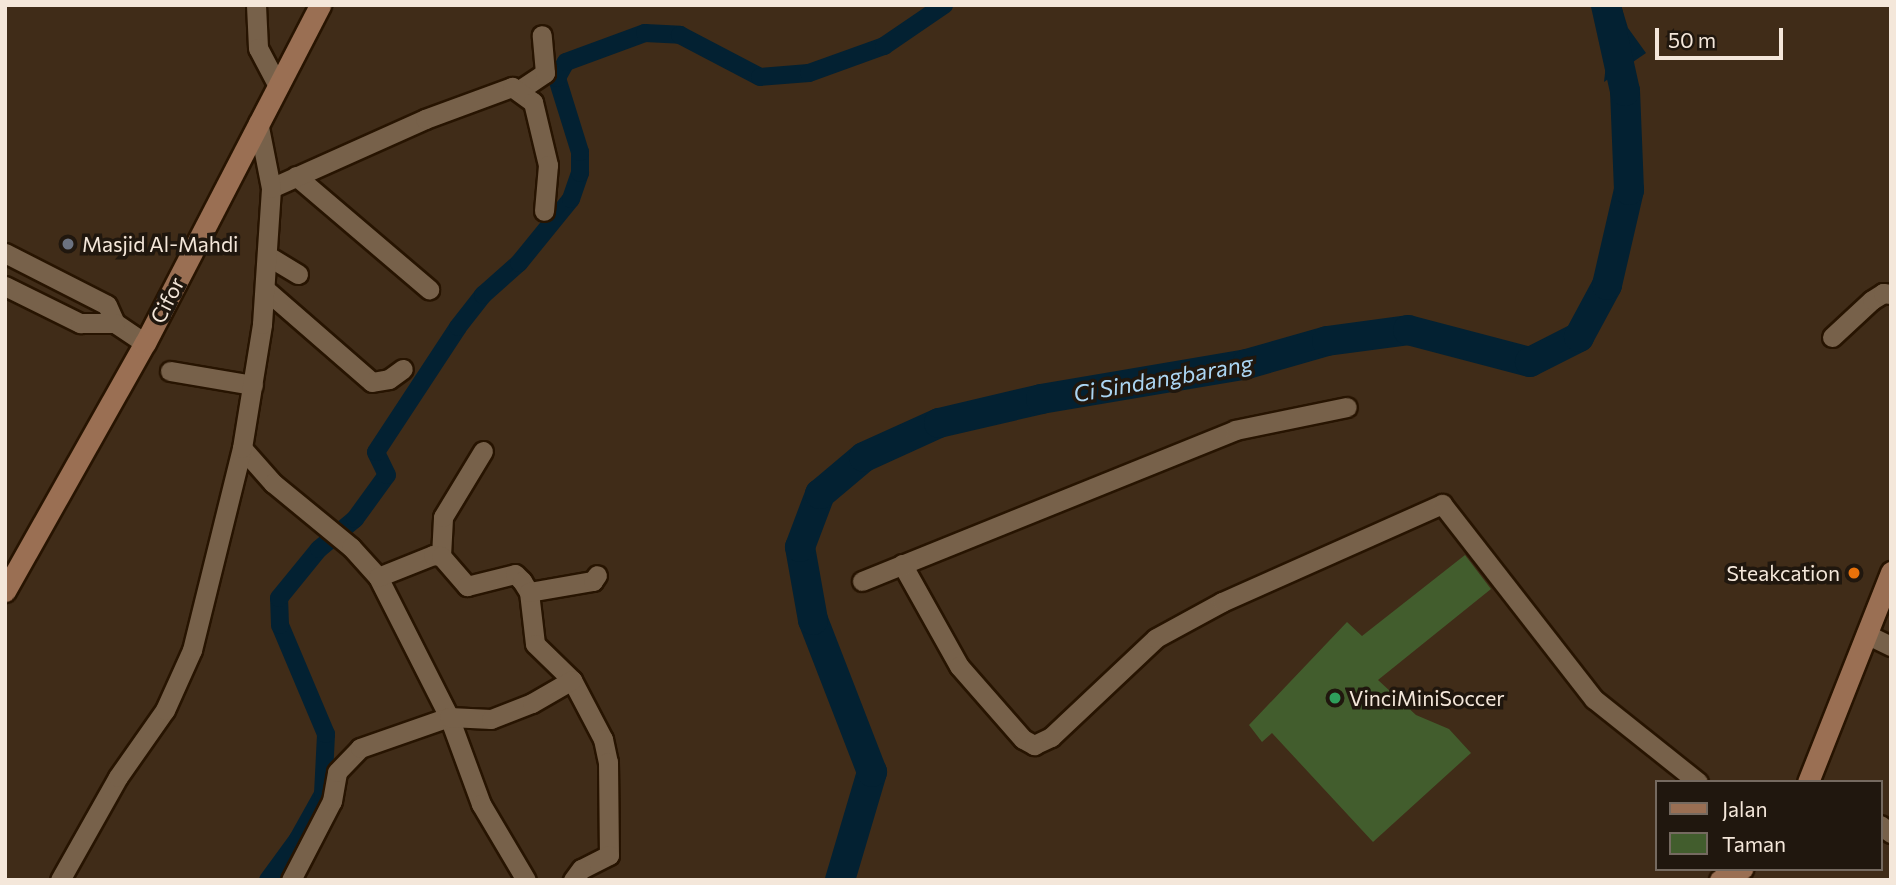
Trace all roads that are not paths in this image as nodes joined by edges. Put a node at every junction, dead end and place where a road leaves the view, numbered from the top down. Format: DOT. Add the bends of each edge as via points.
graph roads {
  1 [pos="256,5"];
  2 [pos="320,5"];
  3 [pos="542,35"];
  4 [pos="278,86"];
  5 [pos="521,89"];
  6 [pos="258,122"];
  7 [pos="296,176"];
  8 [pos="271,188"];
  9 [pos="544,211"];
  10 [pos="5,253"];
  11 [pos="268,256"];
  12 [pos="298,274"];
  13 [pos="5,286"];
  14 [pos="429,289"];
  15 [pos="266,290"];
  16 [pos="1891,295"];
  17 [pos="115,323"];
  18 [pos="1832,337"];
  19 [pos="145,343"];
  20 [pos="404,369"];
  21 [pos="170,371"];
  22 [pos="253,385"];
  23 [pos="1347,407"];
  24 [pos="242,448"];
  25 [pos="483,451"];
  26 [pos="441,556"];
  27 [pos="902,564"];
  28 [pos="1891,572"];
  29 [pos="597,575"];
  30 [pos="378,576"];
  31 [pos="862,581"];
  32 [pos="5,591"];
  33 [pos="529,592"];
  34 [pos="1866,634"];
  35 [pos="1891,646"];
  36 [pos="572,680"];
  37 [pos="449,718"];
  38 [pos="1696,780"];
  39 [pos="1811,780"];
  40 [pos="1739,871"];
  41 [pos="60,880"];
  42 [pos="290,880"];
  43 [pos="526,880"];
  44 [pos="573,880"];
  45 [pos="1720,880"];
  1 -- 4 [label="street" via="258,48"];
  2 -- 4 [label="street, Cifor"];
  3 -- 5 [label="street" via="545,73"];
  4 -- 6 [label="street, Cifor"];
  5 -- 7 [label="street" via="490,93"];
  5 -- 9 [label="street" via="533,102 548,165"];
  6 -- 8 [label="street"];
  6 -- 19 [label="street, Cifor"];
  7 -- 8 [label="street"];
  7 -- 14 [label="street"];
  8 -- 11 [label="street"];
  10 -- 17 [label="street" via="107,304"];
  11 -- 12 [label="street"];
  11 -- 15 [label="street"];
  13 -- 17 [label="street" via="80,323"];
  15 -- 20 [label="street" via="372,382 389,379"];
  15 -- 22 [label="street"];
  16 -- 18 [label="street" via="1883,293 1872,300"];
  17 -- 19 [label="street"];
  19 -- 32 [label="street, Cifor"];
  21 -- 22 [label="street"];
  22 -- 24 [label="street"];
  23 -- 27 [label="street" via="1235,430"];
  24 -- 30 [label="street" via="273,483 351,547"];
  24 -- 41 [label="street" via="192,650 165,710 118,777"];
  25 -- 26 [label="street" via="443,517"];
  26 -- 30 [label="street"];
  26 -- 33 [label="street" via="462,584 473,586 515,574"];
  27 -- 31 [label="street"];
  27 -- 38 [label="street" via="960,666 1013,728 1034,745 1051,737 1156,638 1222,602 1442,504 1594,698"];
  28 -- 34 [label="street"];
  29 -- 33 [label="street" via="593,582"];
  30 -- 37 [label="street"];
  33 -- 36 [label="street" via="535,644"];
  34 -- 35 [label="street"];
  34 -- 39 [label="street"];
  36 -- 37 [label="street" via="491,719"];
  36 -- 44 [label="street" via="603,739 611,849 605,859 581,869"];
  37 -- 42 [label="street" via="360,748 345,760 337,772 332,801"];
  37 -- 43 [label="street" via="481,804"];
  40 -- 45 [label="street"];
}
